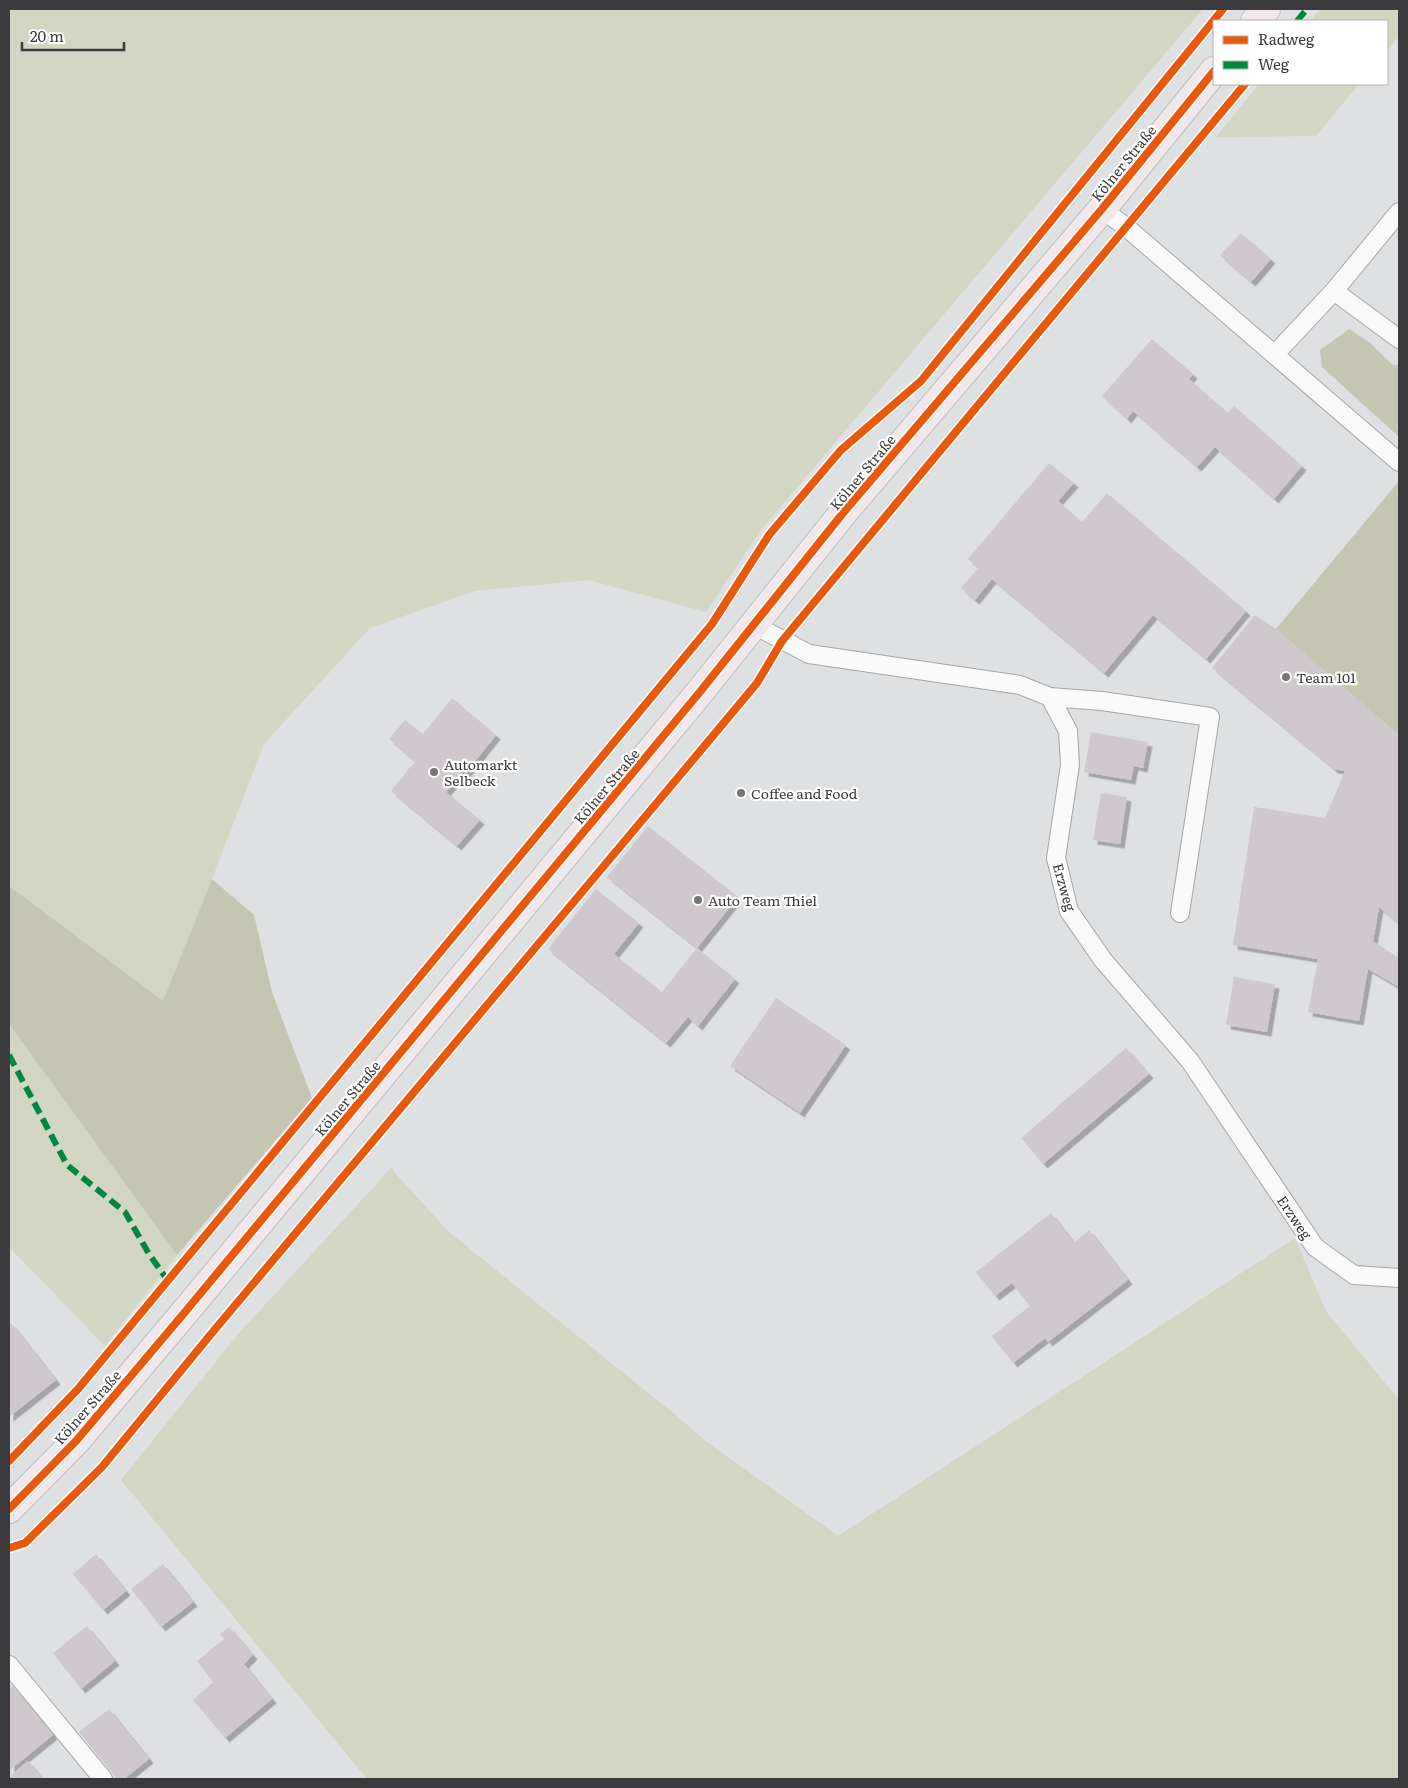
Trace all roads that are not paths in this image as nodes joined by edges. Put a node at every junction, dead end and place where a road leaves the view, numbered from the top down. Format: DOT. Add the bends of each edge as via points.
graph roads {
  1 [pos="1266,9"];
  2 [pos="1257,20"];
  3 [pos="1213,73"];
  4 [pos="1102,209"];
  5 [pos="1399,212"];
  6 [pos="1334,291"];
  7 [pos="1399,339"];
  8 [pos="1275,354"];
  9 [pos="1399,462"];
  10 [pos="754,625"];
  11 [pos="1050,696"];
  12 [pos="1180,913"];
  13 [pos="1399,1278"];
  14 [pos="9,1510"];
  15 [pos="9,1665"];
  16 [pos="103,1779"];
  1 -- 2 [label="main road"];
  3 -- 4 [label="main road, Kölner Straße"];
  4 -- 8 [label="lane"];
  4 -- 10 [label="main road, Kölner Straße" via="843,513"];
  5 -- 6 [label="lane"];
  6 -- 7 [label="lane"];
  6 -- 8 [label="lane"];
  8 -- 9 [label="lane"];
  10 -- 11 [label="lane" via="809,654 1020,685"];
  10 -- 14 [label="main road, Kölner Straße" via="186,1312 76,1441"];
  11 -- 12 [label="lane" via="1210,717"];
  11 -- 13 [label="lane, Erzweg" via="1068,731 1070,765 1056,858 1069,911 1103,960 1190,1061 1315,1247 1354,1275"];
  15 -- 16 [label="lane"];
}
